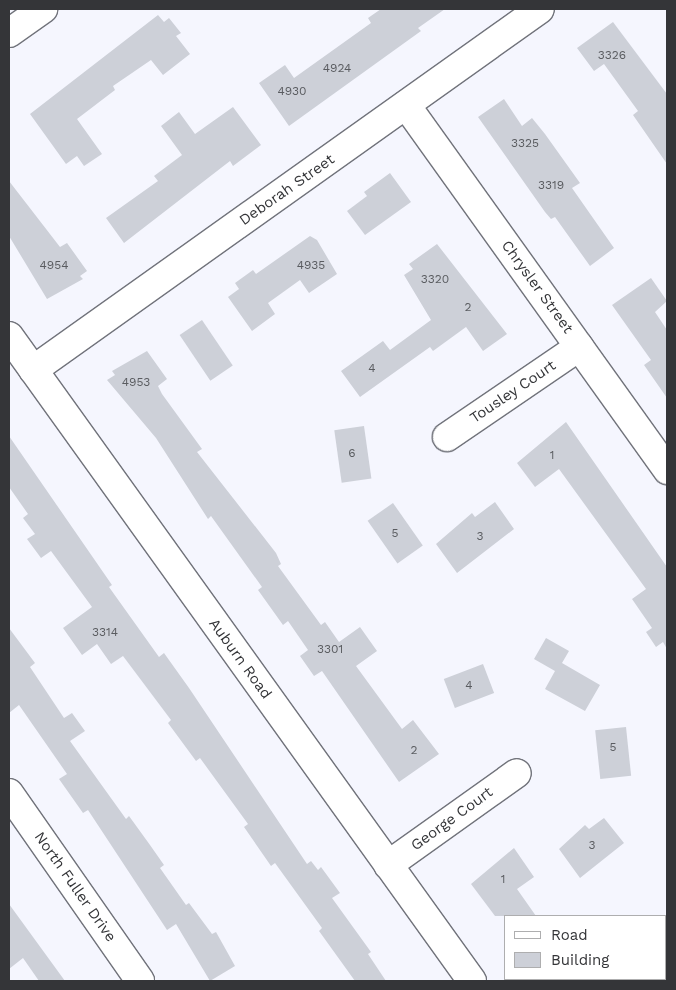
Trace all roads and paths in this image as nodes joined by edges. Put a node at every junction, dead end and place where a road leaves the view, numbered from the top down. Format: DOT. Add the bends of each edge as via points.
graph roads {
  1 [pos="43,9"];
  2 [pos="540,9"];
  3 [pos="9,34"];
  4 [pos="406,105"];
  5 [pos="9,336"];
  6 [pos="579,346"];
  7 [pos="33,370"];
  8 [pos="448,437"];
  9 [pos="667,470"];
  10 [pos="517,772"];
  11 [pos="9,793"];
  12 [pos="388,865"];
  13 [pos="140,981"];
  14 [pos="472,981"];
  1 -- 3 [label="street"];
  2 -- 4 [label="street, Deborah Street"];
  4 -- 6 [label="street, Chrysler Street"];
  4 -- 7 [label="street, Deborah Street"];
  5 -- 7 [label="street, Auburn Road"];
  6 -- 8 [label="street, Tousley Court"];
  6 -- 9 [label="street, Chrysler Street"];
  7 -- 12 [label="street, Auburn Road"];
  10 -- 12 [label="street, George Court"];
  11 -- 13 [label="street, North Fuller Drive"];
  12 -- 14 [label="street, Auburn Road"];
}
